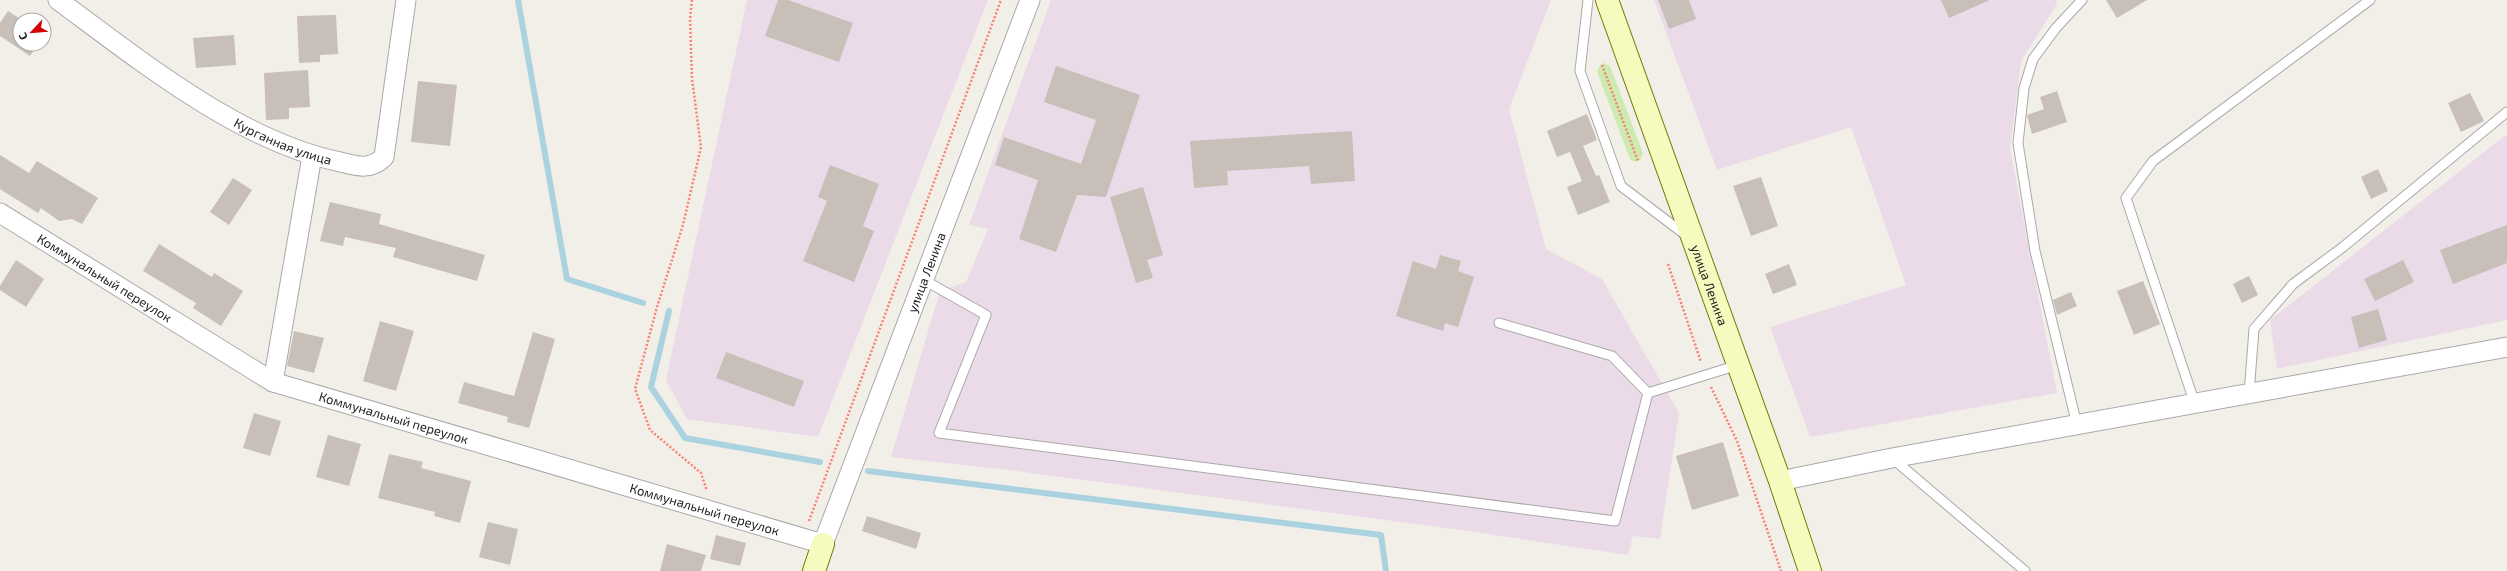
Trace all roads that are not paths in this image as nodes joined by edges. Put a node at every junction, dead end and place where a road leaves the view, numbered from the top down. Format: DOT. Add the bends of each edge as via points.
graph roads {
  1 [pos="58,0"];
  2 [pos="406,0"];
  3 [pos="1030,0"];
  4 [pos="1588,0"];
  5 [pos="1607,0"];
  6 [pos="2082,0"];
  7 [pos="2370,0"];
  8 [pos="2507,112"];
  9 [pos="312,156"];
  10 [pos="0,213"];
  11 [pos="1694,241"];
  12 [pos="924,280"];
  13 [pos="1499,323"];
  14 [pos="2507,347"];
  15 [pos="1738,364"];
  16 [pos="274,382"];
  17 [pos="1648,393"];
  18 [pos="2249,394"];
  19 [pos="2195,404"];
  20 [pos="2077,425"];
  21 [pos="1892,458"];
  22 [pos="1780,481"];
  23 [pos="813,542"];
  24 [pos="814,571"];
  25 [pos="1810,571"];
  26 [pos="2025,571"];
  1 -- 9 [label="street, Курганная улица" via="160,75 265,135"];
  2 -- 9 [label="street, Курганная улица" via="384,157 376,165 365,167"];
  3 -- 12 [label="street, улица Ленина"];
  4 -- 11 [label="lane" via="1580,71 1621,186"];
  5 -- 11 [label="main road, улица Ленина"];
  6 -- 20 [label="lane" via="2056,28 2033,60 2024,88 2018,143 2035,251"];
  7 -- 19 [label="lane" via="2153,161 2126,198"];
  8 -- 18 [label="lane" via="2343,247 2293,284 2254,329"];
  9 -- 16 [label="street"];
  10 -- 16 [label="street, Коммунальный переулок"];
  11 -- 15 [label="main road, улица Ленина"];
  12 -- 17 [label="lane" via="986,315 939,433 1615,521"];
  12 -- 23 [label="street, улица Ленина"];
  13 -- 17 [label="lane" via="1612,356"];
  14 -- 18 [label="street"];
  15 -- 17 [label="lane"];
  15 -- 22 [label="main road, улица Ленина"];
  16 -- 23 [label="street, Коммунальный переулок"];
  18 -- 19 [label="street"];
  19 -- 20 [label="street"];
  20 -- 21 [label="street"];
  21 -- 22 [label="street"];
  21 -- 26 [label="lane"];
  22 -- 25 [label="main road, улица Ленина"];
  23 -- 24 [label="main road"];
}
